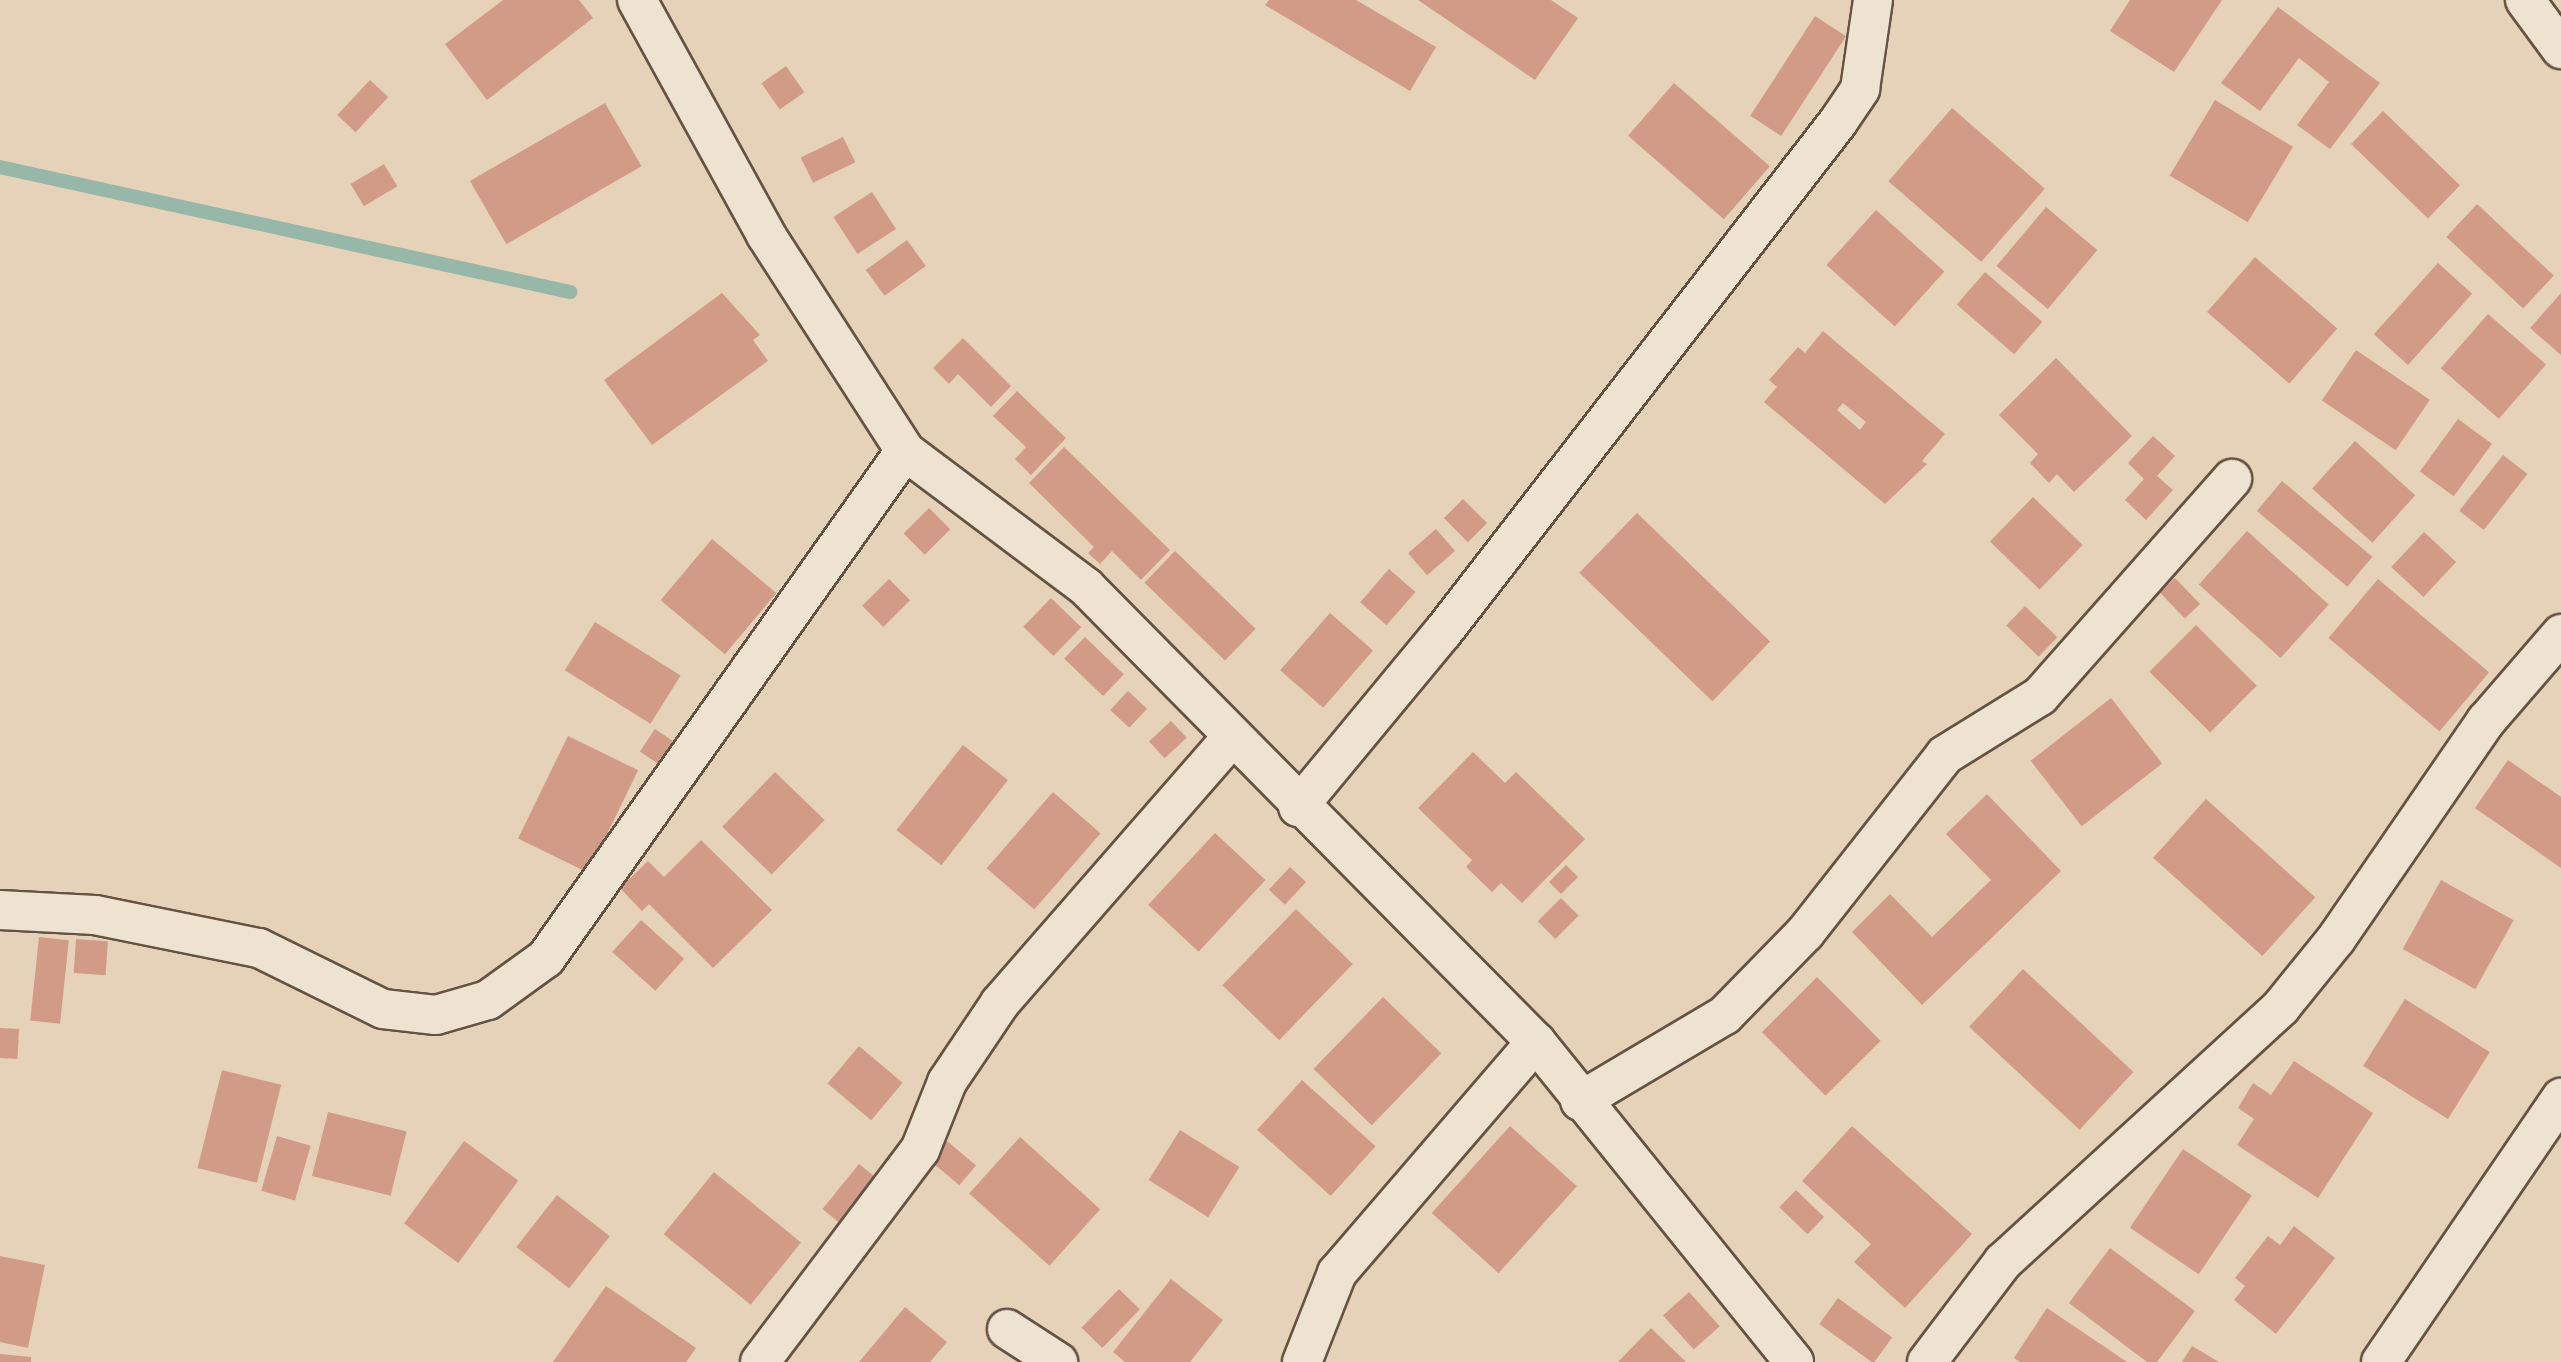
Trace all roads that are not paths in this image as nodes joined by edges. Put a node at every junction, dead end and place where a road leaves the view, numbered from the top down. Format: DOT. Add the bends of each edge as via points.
graph roads {
  1 [pos="637,0"];
  2 [pos="1873,0"];
  3 [pos="2525,0"];
  4 [pos="2561,49"];
  5 [pos="905,451"];
  6 [pos="2232,479"];
  7 [pos="2561,634"];
  8 [pos="1231,738"];
  9 [pos="1298,807"];
  10 [pos="0,910"];
  11 [pos="1536,1042"];
  12 [pos="2561,1098"];
  13 [pos="1580,1101"];
  14 [pos="1007,1329"];
  15 [pos="760,1362"];
  16 [pos="1058,1362"];
  17 [pos="1303,1362"];
  18 [pos="1794,1362"];
  19 [pos="1927,1362"];
  20 [pos="2381,1362"];
  1 -- 5 [label="street" via="766,235"];
  2 -- 9 [label="street" via="1860,89 1838,122 1443,632"];
  3 -- 4 [label="street"];
  5 -- 8 [label="street" via="1086,587"];
  5 -- 10 [label="street" via="546,958 488,1000 436,1015 383,1009 259,948 95,915"];
  6 -- 13 [label="street" via="2040,696 1945,755 1805,933 1725,1015"];
  7 -- 19 [label="street" via="2486,721 2336,939 2281,1007 2003,1262"];
  8 -- 9 [label="street"];
  8 -- 15 [label="street" via="1000,1003 947,1082 920,1150"];
  9 -- 11 [label="street"];
  11 -- 13 [label="street"];
  11 -- 17 [label="street" via="1337,1273"];
  12 -- 20 [label="street"];
  13 -- 18 [label="street"];
  14 -- 16 [label="street"];
}
